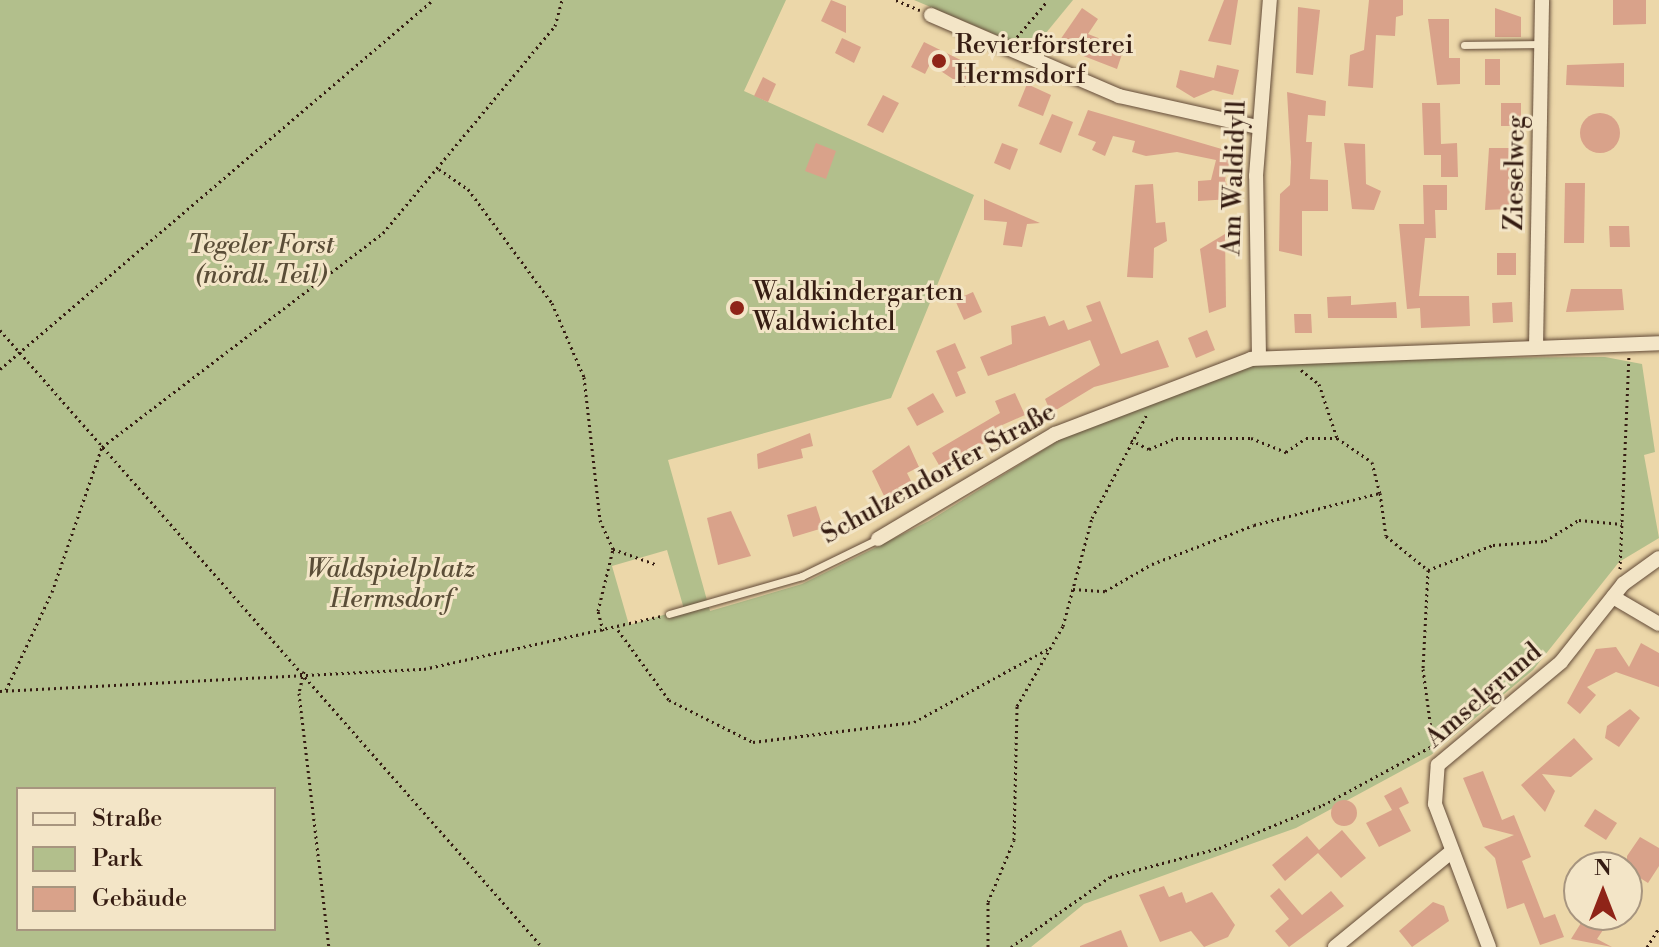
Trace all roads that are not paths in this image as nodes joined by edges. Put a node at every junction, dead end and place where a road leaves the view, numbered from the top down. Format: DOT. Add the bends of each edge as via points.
graph roads {
  1 [pos="1270,0"];
  2 [pos="1542,0"];
  3 [pos="931,15"];
  4 [pos="1542,44"];
  5 [pos="1464,45"];
  6 [pos="1258,127"];
  7 [pos="1659,343"];
  8 [pos="1536,347"];
  9 [pos="1259,358"];
  10 [pos="878,539"];
  11 [pos="1659,558"];
  12 [pos="1613,597"];
  13 [pos="669,614"];
  14 [pos="1659,624"];
  15 [pos="1451,852"];
  16 [pos="1335,947"];
  17 [pos="1489,947"];
  1 -- 6 [label="street, Am Waldidyll"];
  2 -- 4 [label="street, Zieselweg"];
  3 -- 6 [label="street" via="1156,108"];
  4 -- 5 [label="lane"];
  4 -- 8 [label="street, Zieselweg"];
  6 -- 9 [label="street, Am Waldidyll"];
  7 -- 8 [label="street, Schulzendorfer Straße"];
  8 -- 9 [label="street, Schulzendorfer Straße"];
  9 -- 10 [label="street, Schulzendorfer Straße" via="1150,394 1034,444"];
  10 -- 13 [label="lane, Schulzendorfer Straße" via="802,576"];
  11 -- 12 [label="street, Amselgrund"];
  12 -- 14 [label="street"];
  12 -- 15 [label="street, Amselgrund" via="1561,662 1445,757 1434,795"];
  15 -- 16 [label="street"];
  15 -- 17 [label="street, Amselgrund"];
}
